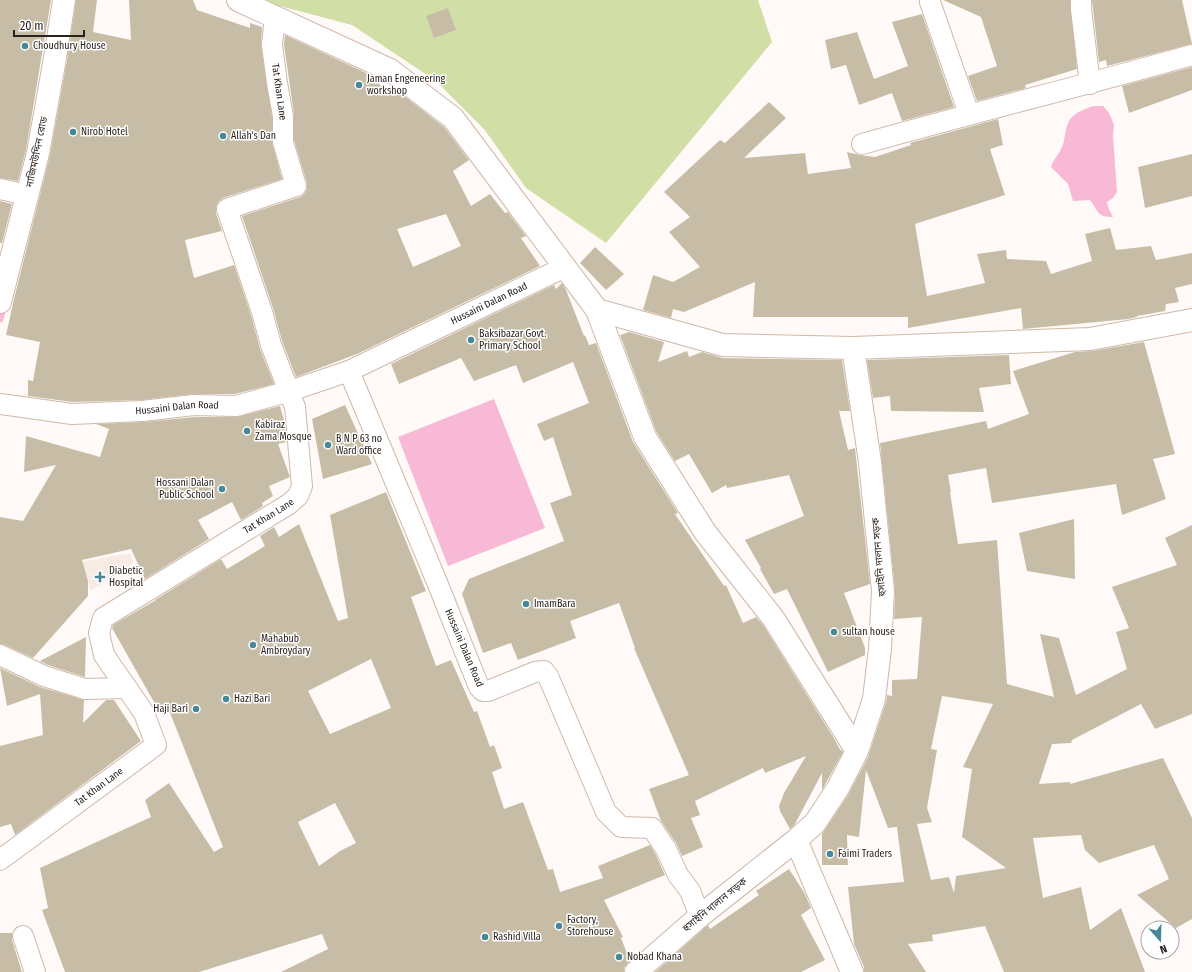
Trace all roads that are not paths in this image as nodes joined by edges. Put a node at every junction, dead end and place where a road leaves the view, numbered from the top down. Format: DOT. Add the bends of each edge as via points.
graph roads {
  1 [pos="64,0"];
  2 [pos="238,0"];
  3 [pos="1081,0"];
  4 [pos="930,2"];
  5 [pos="275,17"];
  6 [pos="1192,55"];
  7 [pos="1090,84"];
  8 [pos="970,114"];
  9 [pos="862,144"];
  10 [pos="0,190"];
  11 [pos="27,195"];
  12 [pos="565,267"];
  13 [pos="0,302"];
  14 [pos="597,310"];
  15 [pos="1192,320"];
  16 [pos="853,348"];
  17 [pos="349,371"];
  18 [pos="290,391"];
  19 [pos="0,404"];
  20 [pos="0,654"];
  21 [pos="127,688"];
  22 [pos="857,751"];
  23 [pos="796,840"];
  24 [pos="0,860"];
  25 [pos="700,916"];
  26 [pos="23,936"];
  27 [pos="35,972"];
  28 [pos="636,972"];
  29 [pos="852,972"];
  1 -- 11 [label="street, নাজিমউদ্দিন রোড" via="38,153"];
  2 -- 5 [label="street"];
  3 -- 7 [label="street"];
  4 -- 8 [label="street"];
  5 -- 12 [label="street" via="390,70 453,118"];
  5 -- 18 [label="street, Tat Khan Lane" via="272,45 283,116 283,142 296,186 227,209 271,345"];
  6 -- 7 [label="street"];
  7 -- 8 [label="street"];
  8 -- 9 [label="street"];
  10 -- 11 [label="street"];
  11 -- 13 [label="street, নাজিমউদ্দিন রোড"];
  12 -- 14 [label="street"];
  12 -- 17 [label="street, Hussaini Dalan Road"];
  14 -- 16 [label="street" via="723,345"];
  14 -- 22 [label="street" via="644,437 705,532 773,618"];
  15 -- 16 [label="street" via="1090,339"];
  16 -- 22 [label="street, হুসাইনি দালান সড়ক" via="870,462 883,591 874,699"];
  17 -- 18 [label="street, Hussaini Dalan Road"];
  17 -- 25 [label="street, Hussaini Dalan Road" via="479,688 488,691 544,670 606,812 621,827 652,828 666,849 678,875 690,891"];
  18 -- 19 [label="street, Hussaini Dalan Road" via="236,406 194,405 80,414"];
  18 -- 21 [label="street, Tat Khan Lane" via="295,407 302,486 298,496 289,504 103,618 99,633 104,655"];
  20 -- 21 [label="street" via="44,676 85,689"];
  21 -- 24 [label="street, Tat Khan Lane" via="144,713 156,745"];
  22 -- 23 [label="street, হুসাইনি দালান সড়ক" via="838,788 815,823"];
  23 -- 25 [label="street, হুসাইনি দালান সড়ক"];
  23 -- 29 [label="street"];
  25 -- 28 [label="street, হুসাইনি দালান সড়ক"];
  26 -- 27 [label="street"];
}
